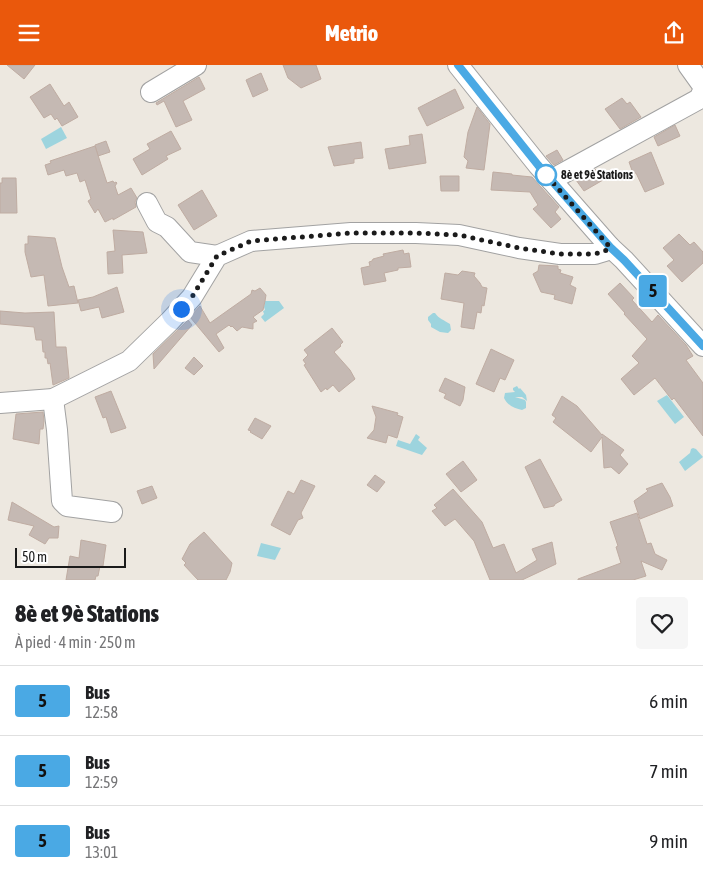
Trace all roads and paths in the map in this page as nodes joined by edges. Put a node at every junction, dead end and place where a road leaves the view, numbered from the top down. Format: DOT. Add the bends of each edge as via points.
graph roads {
  1 [pos="196,65"];
  2 [pos="458,65"];
  3 [pos="688,65"];
  4 [pos="151,92"];
  5 [pos="550,180"];
  6 [pos="147,203"];
  7 [pos="610,247"];
  8 [pos="217,256"];
  9 [pos="703,347"];
  10 [pos="53,399"];
  11 [pos="0,403"];
  12 [pos="112,512"];
  1 -- 4 [label="street"];
  2 -- 5 [label="street"];
  3 -- 5 [label="street" via="703,86 699,99"];
  5 -- 7 [label="street"];
  6 -- 8 [label="street" via="157,222 167,227 190,252"];
  7 -- 8 [label="street" via="595,254 578,255 519,248 459,235 351,233 251,241"];
  7 -- 9 [label="street"];
  8 -- 10 [label="street" via="192,297 129,361"];
  10 -- 11 [label="street"];
  10 -- 12 [label="street" via="62,501 68,505"];
}
